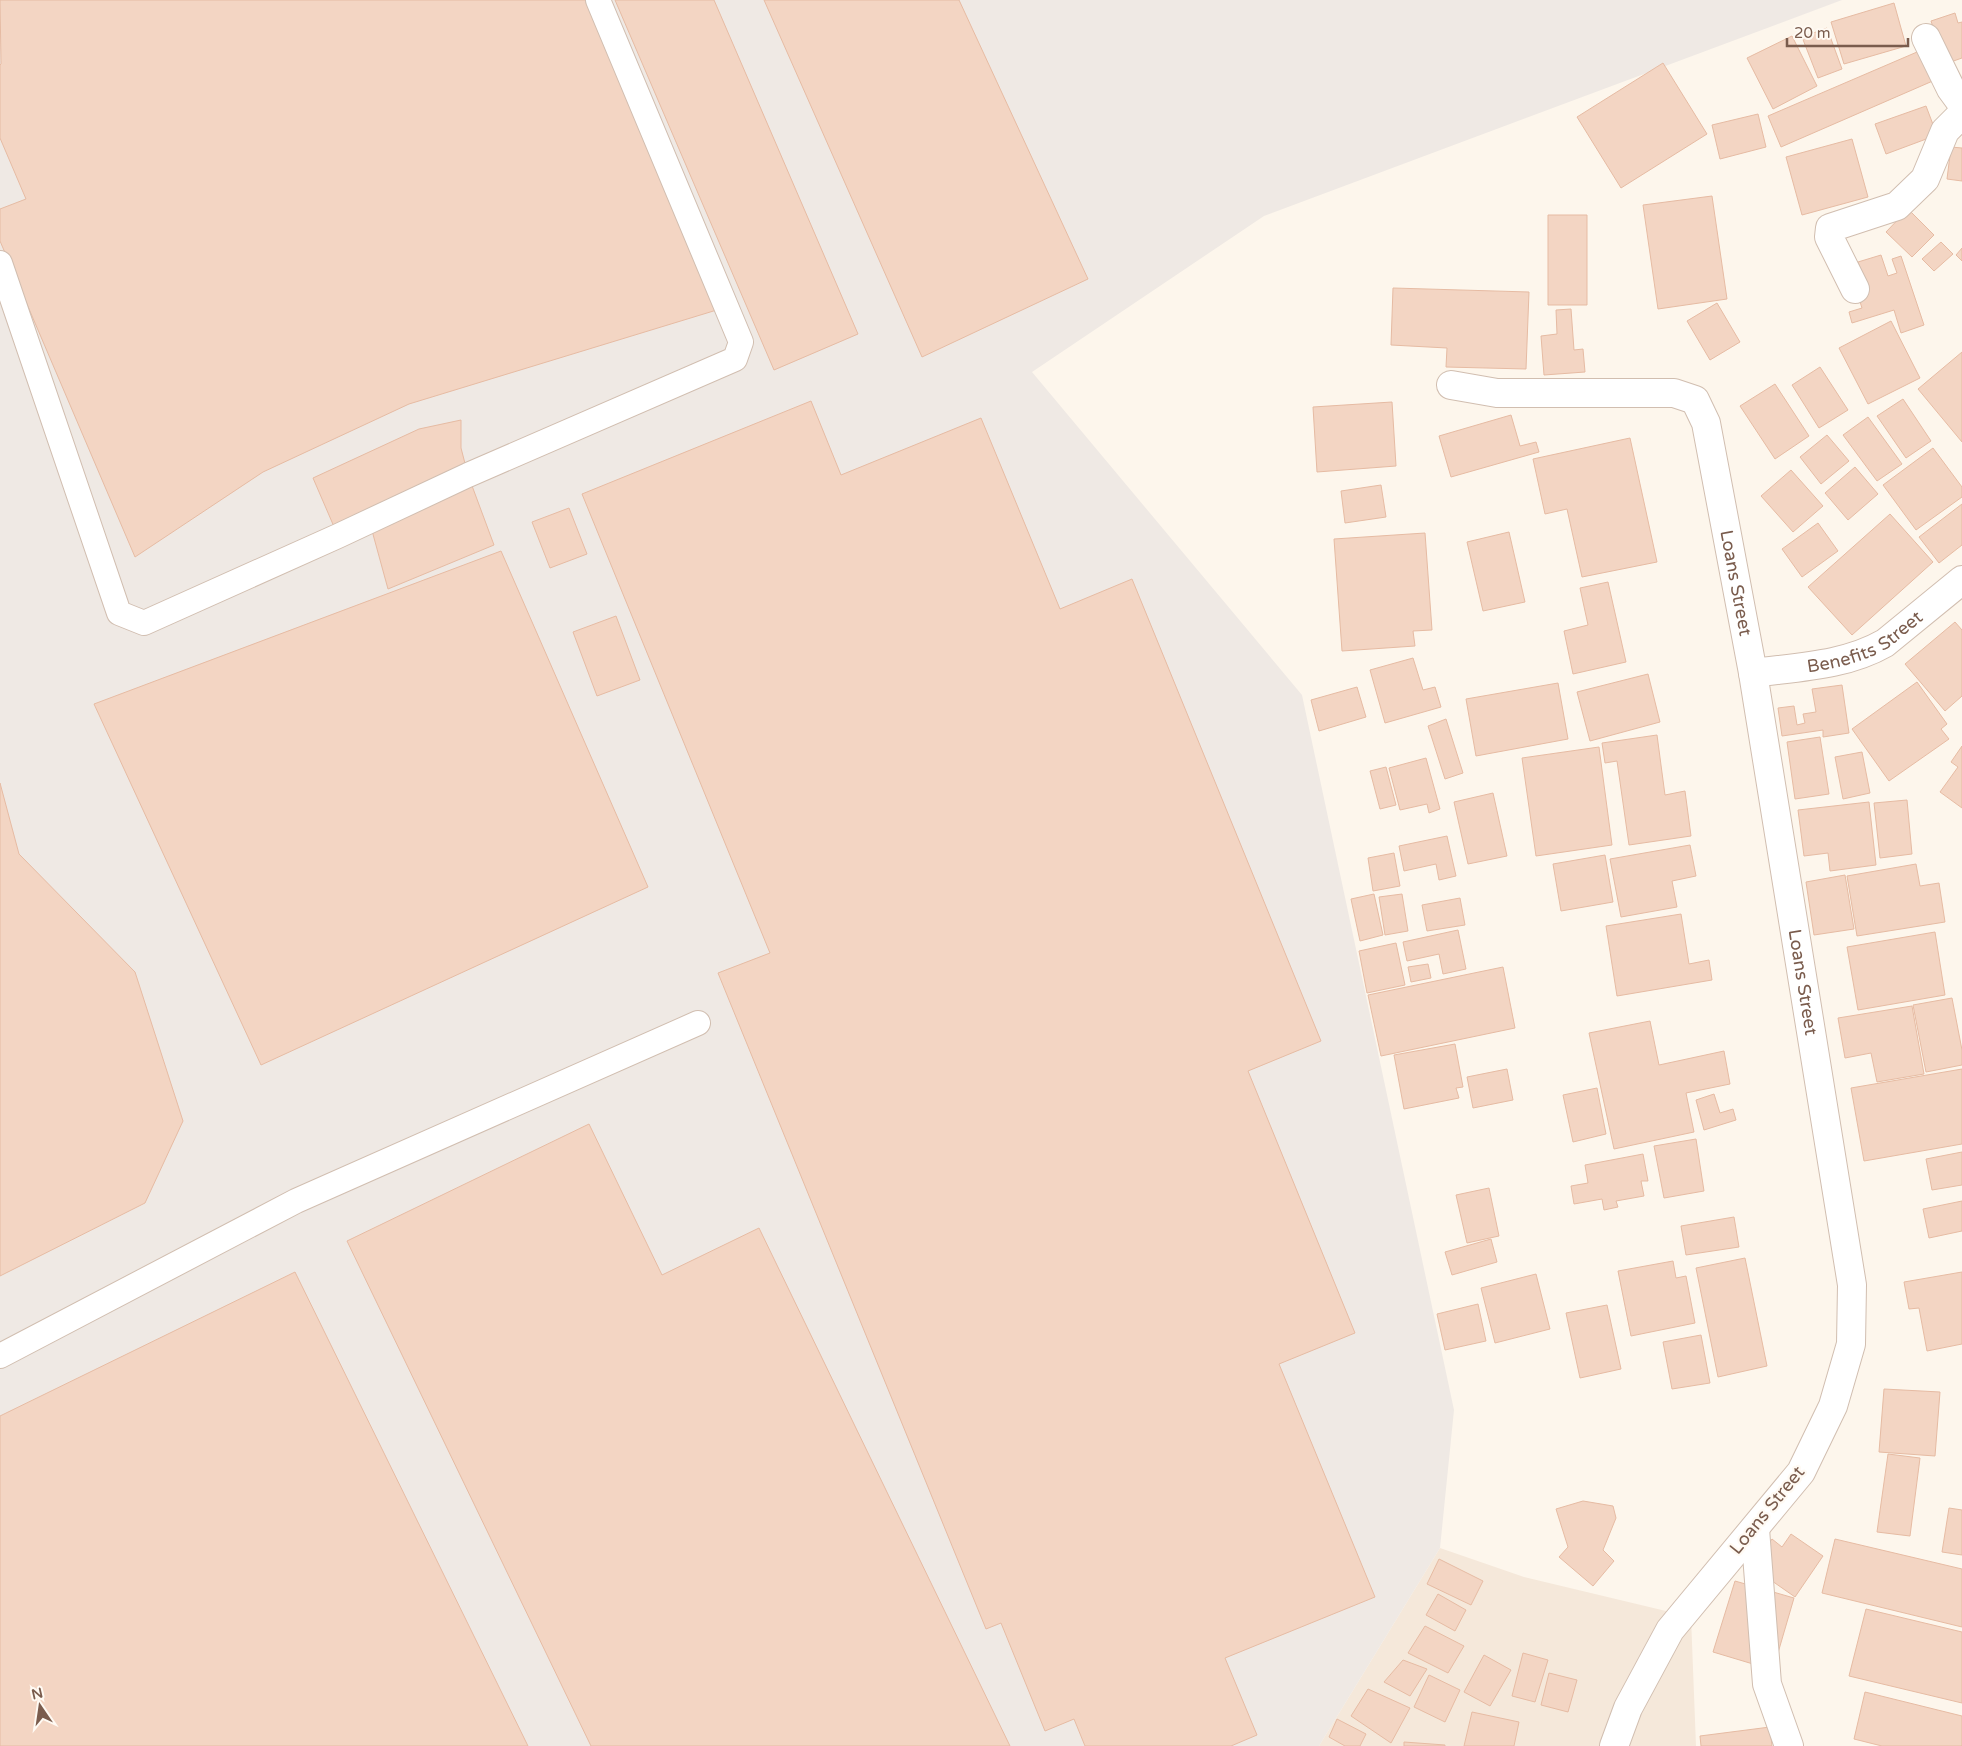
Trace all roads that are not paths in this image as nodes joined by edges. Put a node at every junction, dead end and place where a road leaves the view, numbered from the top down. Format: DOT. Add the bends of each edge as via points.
graph roads {
  1 [pos="598,0"];
  2 [pos="1926,38"];
  3 [pos="1962,104"];
  4 [pos="1962,114"];
  5 [pos="0,263"];
  6 [pos="1855,289"];
  7 [pos="1451,385"];
  8 [pos="1962,580"];
  9 [pos="1753,673"];
  10 [pos="698,1023"];
  11 [pos="0,1356"];
  12 [pos="1755,1529"];
  13 [pos="1614,1746"];
  14 [pos="1789,1746"];
  1 -- 5 [label="lane" via="740,342 735,359 468,474 144,623 119,613"];
  2 -- 3 [label="street"];
  4 -- 6 [label="street" via="1945,131 1925,179 1897,206 1830,228 1829,237"];
  7 -- 9 [label="street, Loans Street" via="1497,393 1674,393 1695,400 1706,423"];
  8 -- 9 [label="street, Benefits Street" via="1871,651 1838,661"];
  9 -- 12 [label="street, Loans Street" via="1852,1284 1852,1344 1834,1406 1801,1472"];
  10 -- 11 [label="lane" via="296,1201"];
  12 -- 13 [label="street, Loans Street" via="1670,1630 1628,1708"];
  12 -- 14 [label="street" via="1766,1684"];
}
